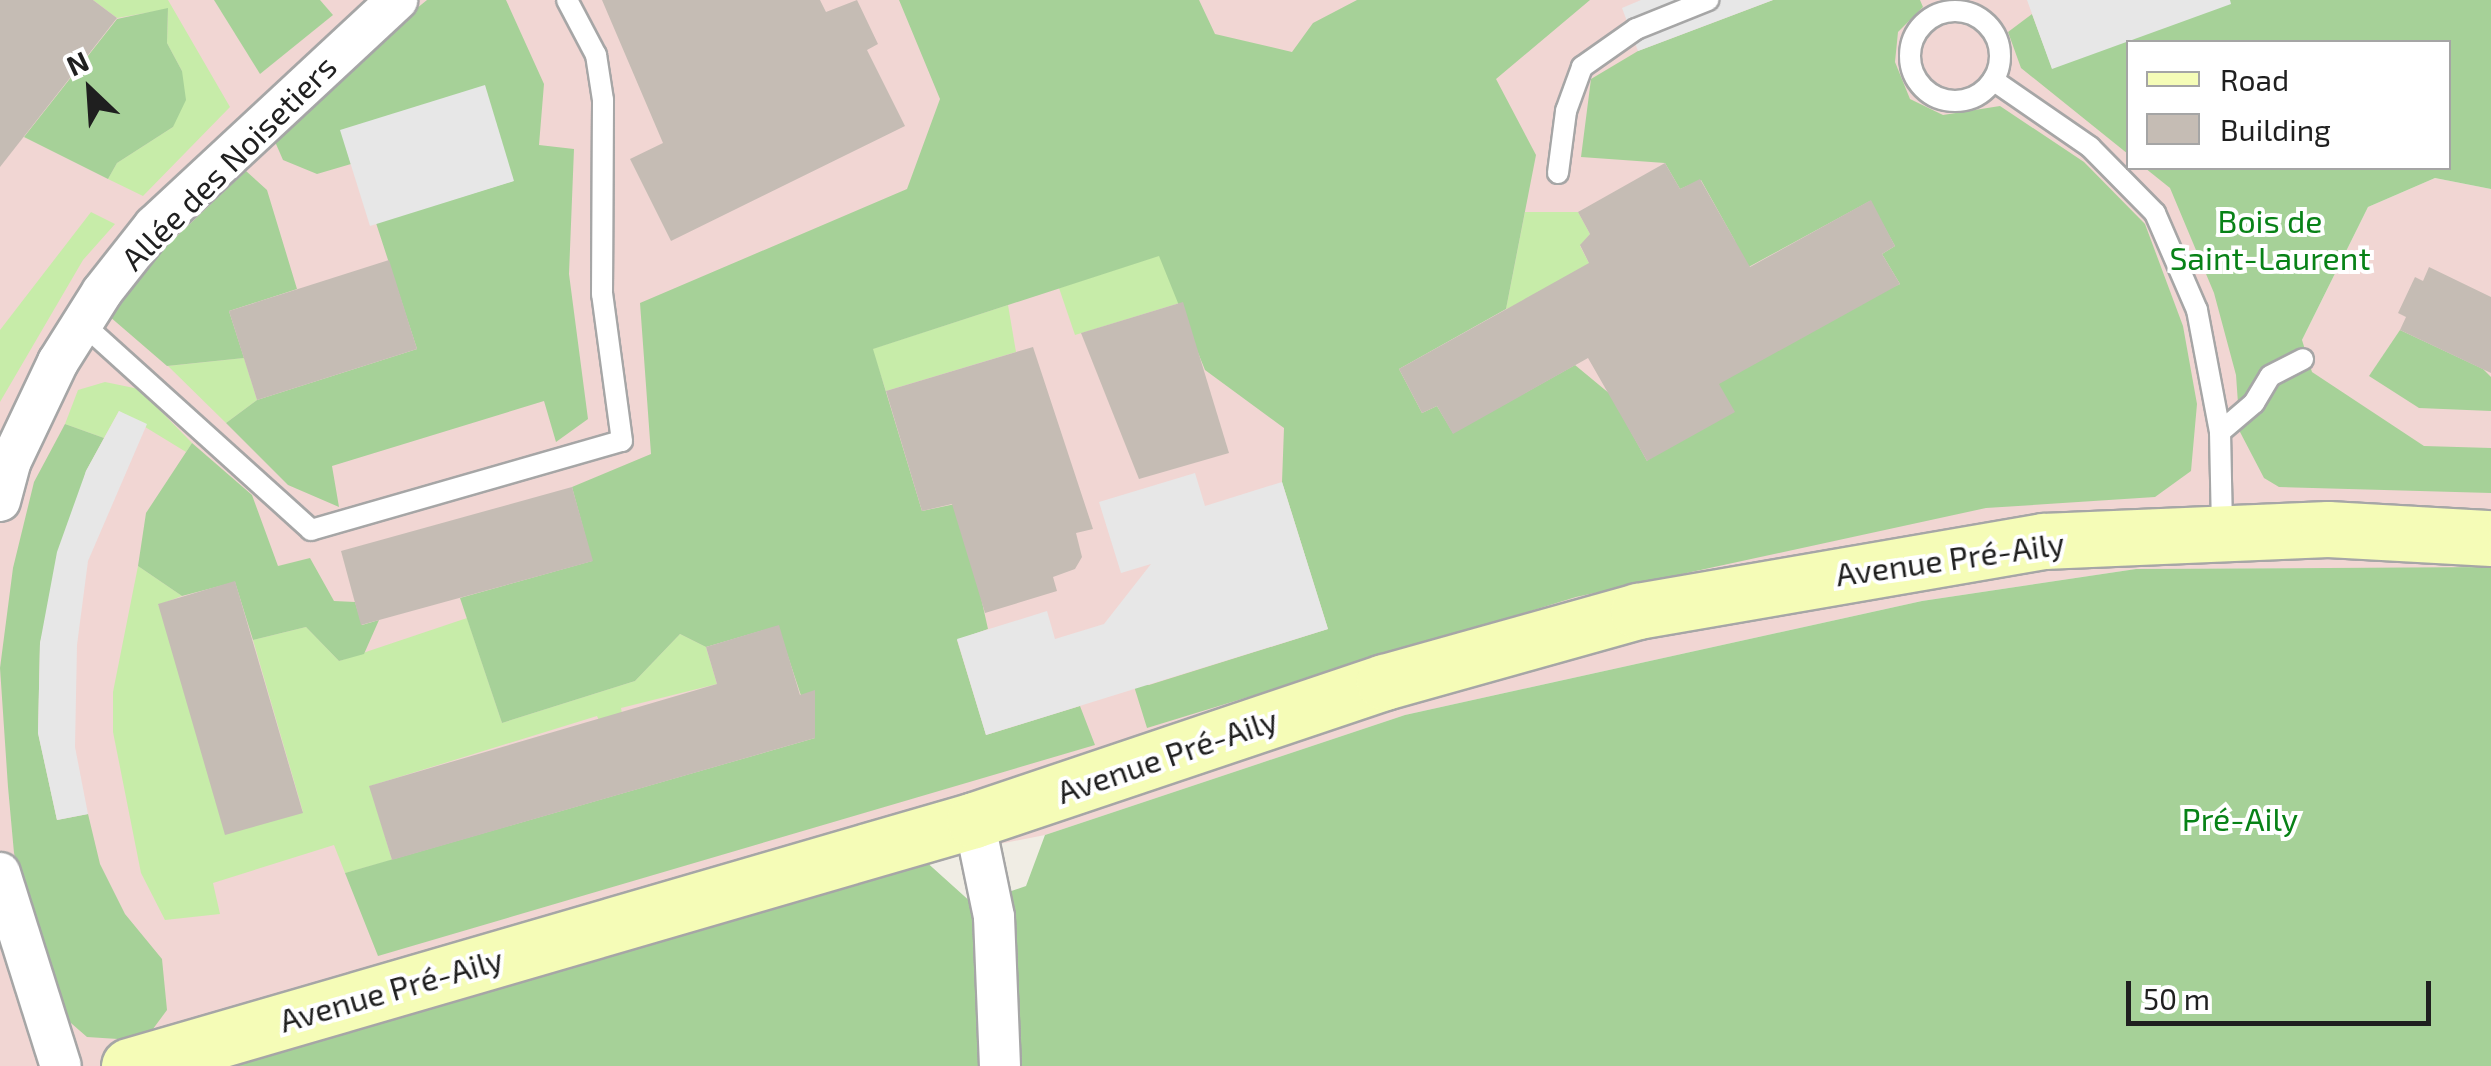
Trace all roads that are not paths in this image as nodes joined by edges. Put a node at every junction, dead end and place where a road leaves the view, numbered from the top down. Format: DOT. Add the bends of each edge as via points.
graph roads {
  1 [pos="397,0"];
  2 [pos="567,0"];
  3 [pos="1708,0"];
  4 [pos="1934,7"];
  5 [pos="1993,80"];
  6 [pos="1558,173"];
  7 [pos="82,322"];
  8 [pos="2303,359"];
  9 [pos="2220,432"];
  10 [pos="0,501"];
  11 [pos="2222,532"];
  12 [pos="2491,538"];
  13 [pos="974,820"];
  14 [pos="0,873"];
  15 [pos="61,1066"];
  16 [pos="130,1066"];
  17 [pos="1000,1066"];
  1 -- 7 [label="street, Allée des Noisetiers" via="154,226"];
  2 -- 7 [label="lane" via="596,55 603,100 602,294 622,441 311,530"];
  3 -- 6 [label="lane" via="1636,29 1582,67 1566,110"];
  4 -- 5 [label="lane" via="1971,13 1994,33 2000,64"];
  4 -- 5 [label="lane" via="1910,46 1909,61 1922,88 1950,102 1982,93"];
  5 -- 9 [label="lane" via="2090,147 2155,213 2196,310"];
  7 -- 10 [label="street, Allée des Noisetiers" via="10,462"];
  8 -- 9 [label="lane" via="2270,376 2254,403"];
  9 -- 11 [label="lane"];
  11 -- 12 [label="street, Avenue Pré-Aily"];
  11 -- 13 [label="street, Avenue Pré-Aily" via="2044,541 1638,611 1384,682"];
  13 -- 16 [label="street, Avenue Pré-Aily"];
  13 -- 17 [label="street" via="994,917"];
  14 -- 15 [label="street"];
}
